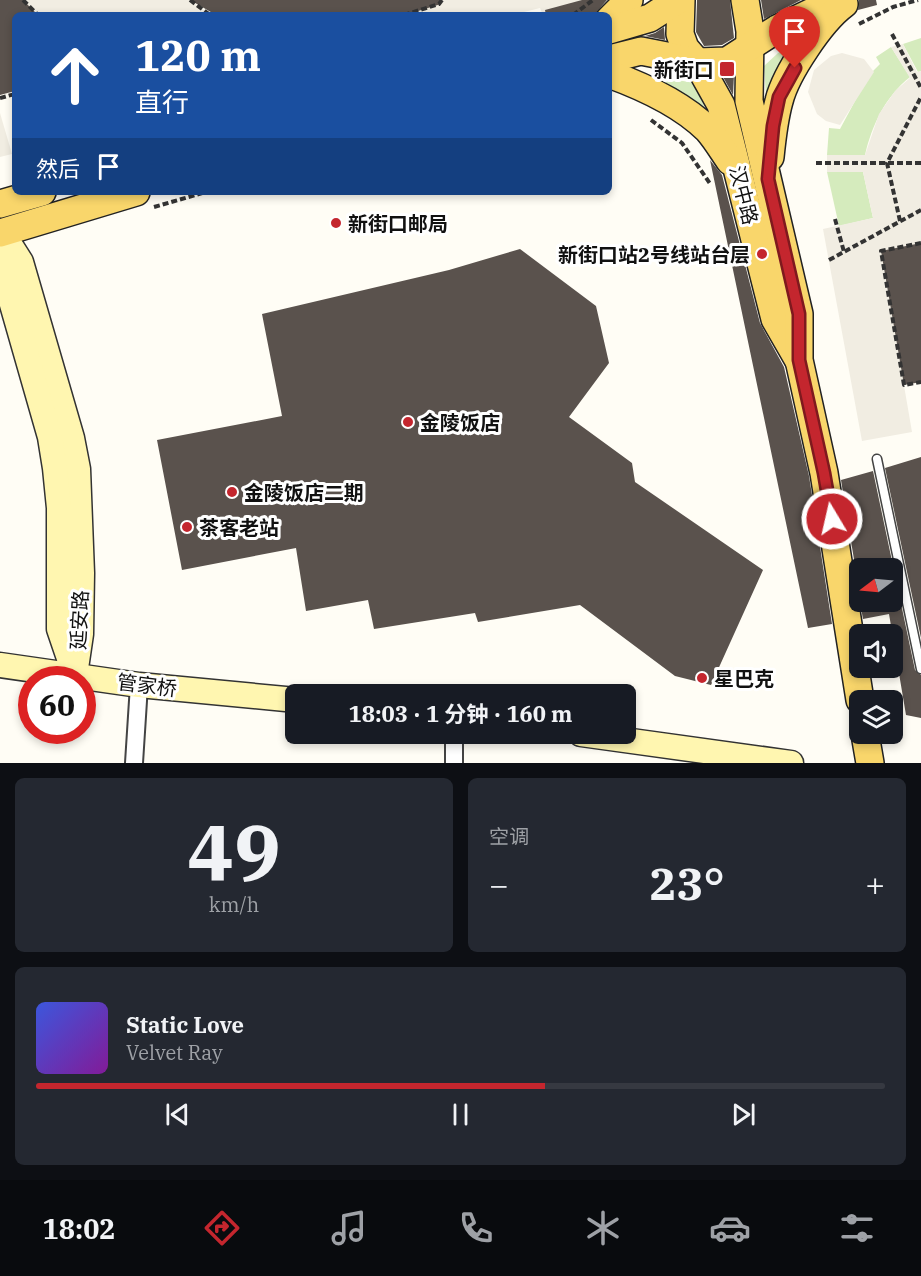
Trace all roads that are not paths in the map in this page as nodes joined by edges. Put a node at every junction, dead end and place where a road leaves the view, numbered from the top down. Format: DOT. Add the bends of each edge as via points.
graph roads {
  1 [pos="629,0"];
  2 [pos="679,0"];
  3 [pos="745,0"];
  4 [pos="837,0"];
  5 [pos="849,0"];
  6 [pos="612,17"];
  7 [pos="612,29"];
  8 [pos="750,44"];
  9 [pos="612,58"];
  10 [pos="697,62"];
  11 [pos="612,76"];
  12 [pos="768,179"];
  13 [pos="743,188"];
  14 [pos="32,195"];
  15 [pos="126,195"];
  16 [pos="0,204"];
  17 [pos="1,233"];
  18 [pos="799,360"];
  19 [pos="877,459"];
  20 [pos="0,665"];
  21 [pos="72,666"];
  22 [pos="18,667"];
  23 [pos="921,669"];
  24 [pos="96,678"];
  25 [pos="139,685"];
  26 [pos="858,690"];
  27 [pos="285,699"];
  28 [pos="636,742"];
  29 [pos="454,744"];
  30 [pos="867,744"];
  31 [pos="134,763"];
  32 [pos="454,763"];
  33 [pos="791,763"];
  34 [pos="870,763"];
  1 -- 6 [label="main road"];
  2 -- 7 [label="lane" via="650,18"];
  2 -- 10 [label="main road, 汉中路" via="680,34"];
  3 -- 8 [label="main road, 汉中路"];
  4 -- 8 [label="main road"];
  5 -- 12 [label="main road" via="831,13 813,37 779,97"];
  8 -- 10 [label="main road" via="727,61"];
  8 -- 12 [label="main road, 汉中路" via="749,101"];
  9 -- 10 [label="main road" via="641,51"];
  10 -- 13 [label="main road, 汉中路" via="721,105"];
  11 -- 13 [label="main road" via="675,107 708,130"];
  12 -- 18 [label="main road, 汉中路" via="799,314"];
  13 -- 18 [label="main road, 汉中路" via="775,319"];
  14 -- 16 [label="main road"];
  15 -- 17 [label="main road"];
  17 -- 21 [label="street, 延安路" via="1,266 50,437 59,508 59,629"];
  18 -- 26 [label="main road, 汉中路" via="824,473"];
  19 -- 23 [label="lane"];
  20 -- 22 [label="street, 管家桥"];
  24 -- 25 [label="street, 管家桥"];
  25 -- 27 [label="street, 管家桥"];
  25 -- 31 [label="street"];
  28 -- 33 [label="street"];
  29 -- 32 [label="street"];
  30 -- 34 [label="main road"];
}
